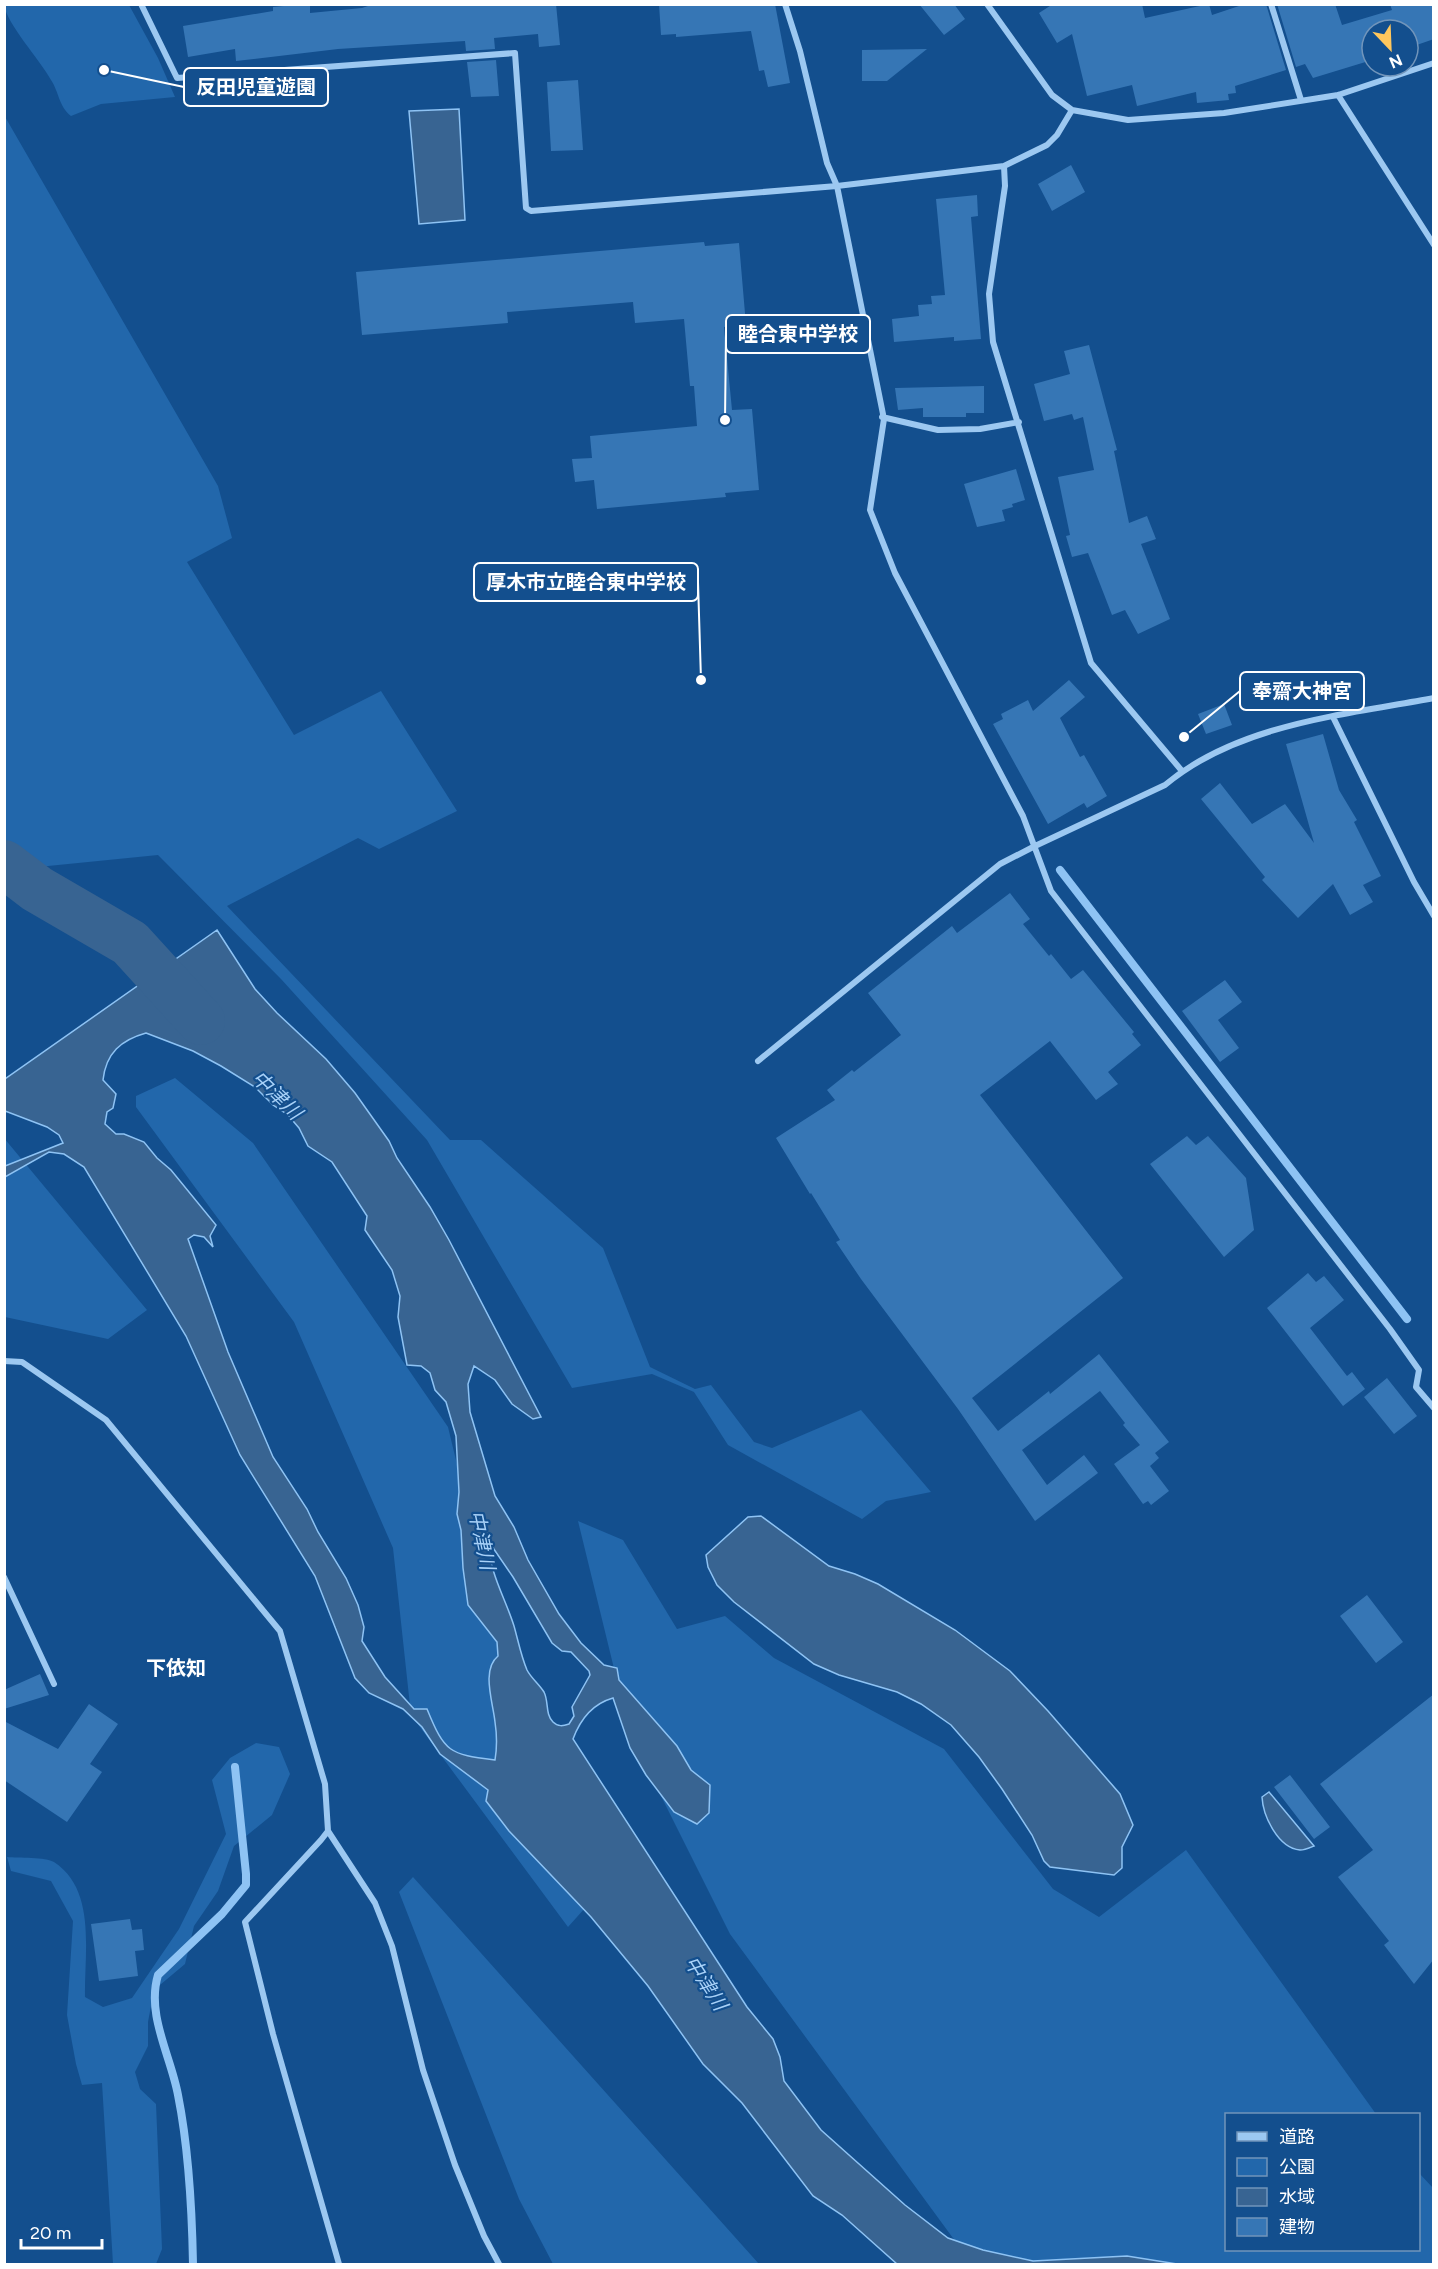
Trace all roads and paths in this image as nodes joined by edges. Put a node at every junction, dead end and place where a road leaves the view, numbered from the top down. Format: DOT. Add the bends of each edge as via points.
graph roads {
  1 [pos="141,4"];
  2 [pos="785,4"];
  3 [pos="987,4"];
  4 [pos="1271,4"];
  5 [pos="1434,63"];
  6 [pos="1338,95"];
  7 [pos="1301,100"];
  8 [pos="1072,110"];
  9 [pos="1004,166"];
  10 [pos="837,186"];
  11 [pos="1434,245"];
  12 [pos="882,417"];
  13 [pos="1018,422"];
  14 [pos="1434,698"];
  15 [pos="1334,717"];
  16 [pos="1182,771"];
  17 [pos="1035,846"];
  18 [pos="1434,916"];
  19 [pos="758,1061"];
  20 [pos="4,1361"];
  21 [pos="1434,1408"];
  22 [pos="4,1577"];
  23 [pos="54,1684"];
  24 [pos="328,1830"];
  25 [pos="339,2265"];
  26 [pos="499,2265"];
  1 -- 10 [label="street" via="177,78 514,53 526,208 531,211"];
  2 -- 10 [label="street" via="827,163"];
  3 -- 8 [label="street" via="1052,95"];
  4 -- 7 [label="street"];
  5 -- 6 [label="street"];
  6 -- 7 [label="street"];
  6 -- 11 [label="street"];
  7 -- 8 [label="street" via="1224,113 1128,120"];
  8 -- 9 [label="street" via="1047,145"];
  9 -- 10 [label="street"];
  9 -- 13 [label="street" via="1005,186 989,294 993,342"];
  10 -- 12 [label="street"];
  12 -- 13 [label="street" via="938,430 980,429"];
  12 -- 17 [label="street" via="870,510 895,573 1023,816"];
  13 -- 16 [label="street" via="1091,663"];
  14 -- 15 [label="street"];
  15 -- 16 [label="street" via="1287,726 1207,755"];
  15 -- 18 [label="street"];
  16 -- 17 [label="street" via="1165,785"];
  17 -- 19 [label="street" via="1000,864"];
  17 -- 21 [label="street" via="1050,891 1390,1329 1419,1370 1416,1387"];
  20 -- 24 [label="street" via="22,1362 106,1420 280,1631 325,1784"];
  22 -- 23 [label="street"];
  24 -- 25 [label="street" via="245,1922"];
  24 -- 26 [label="street" via="375,1904 454,2165"];
}
